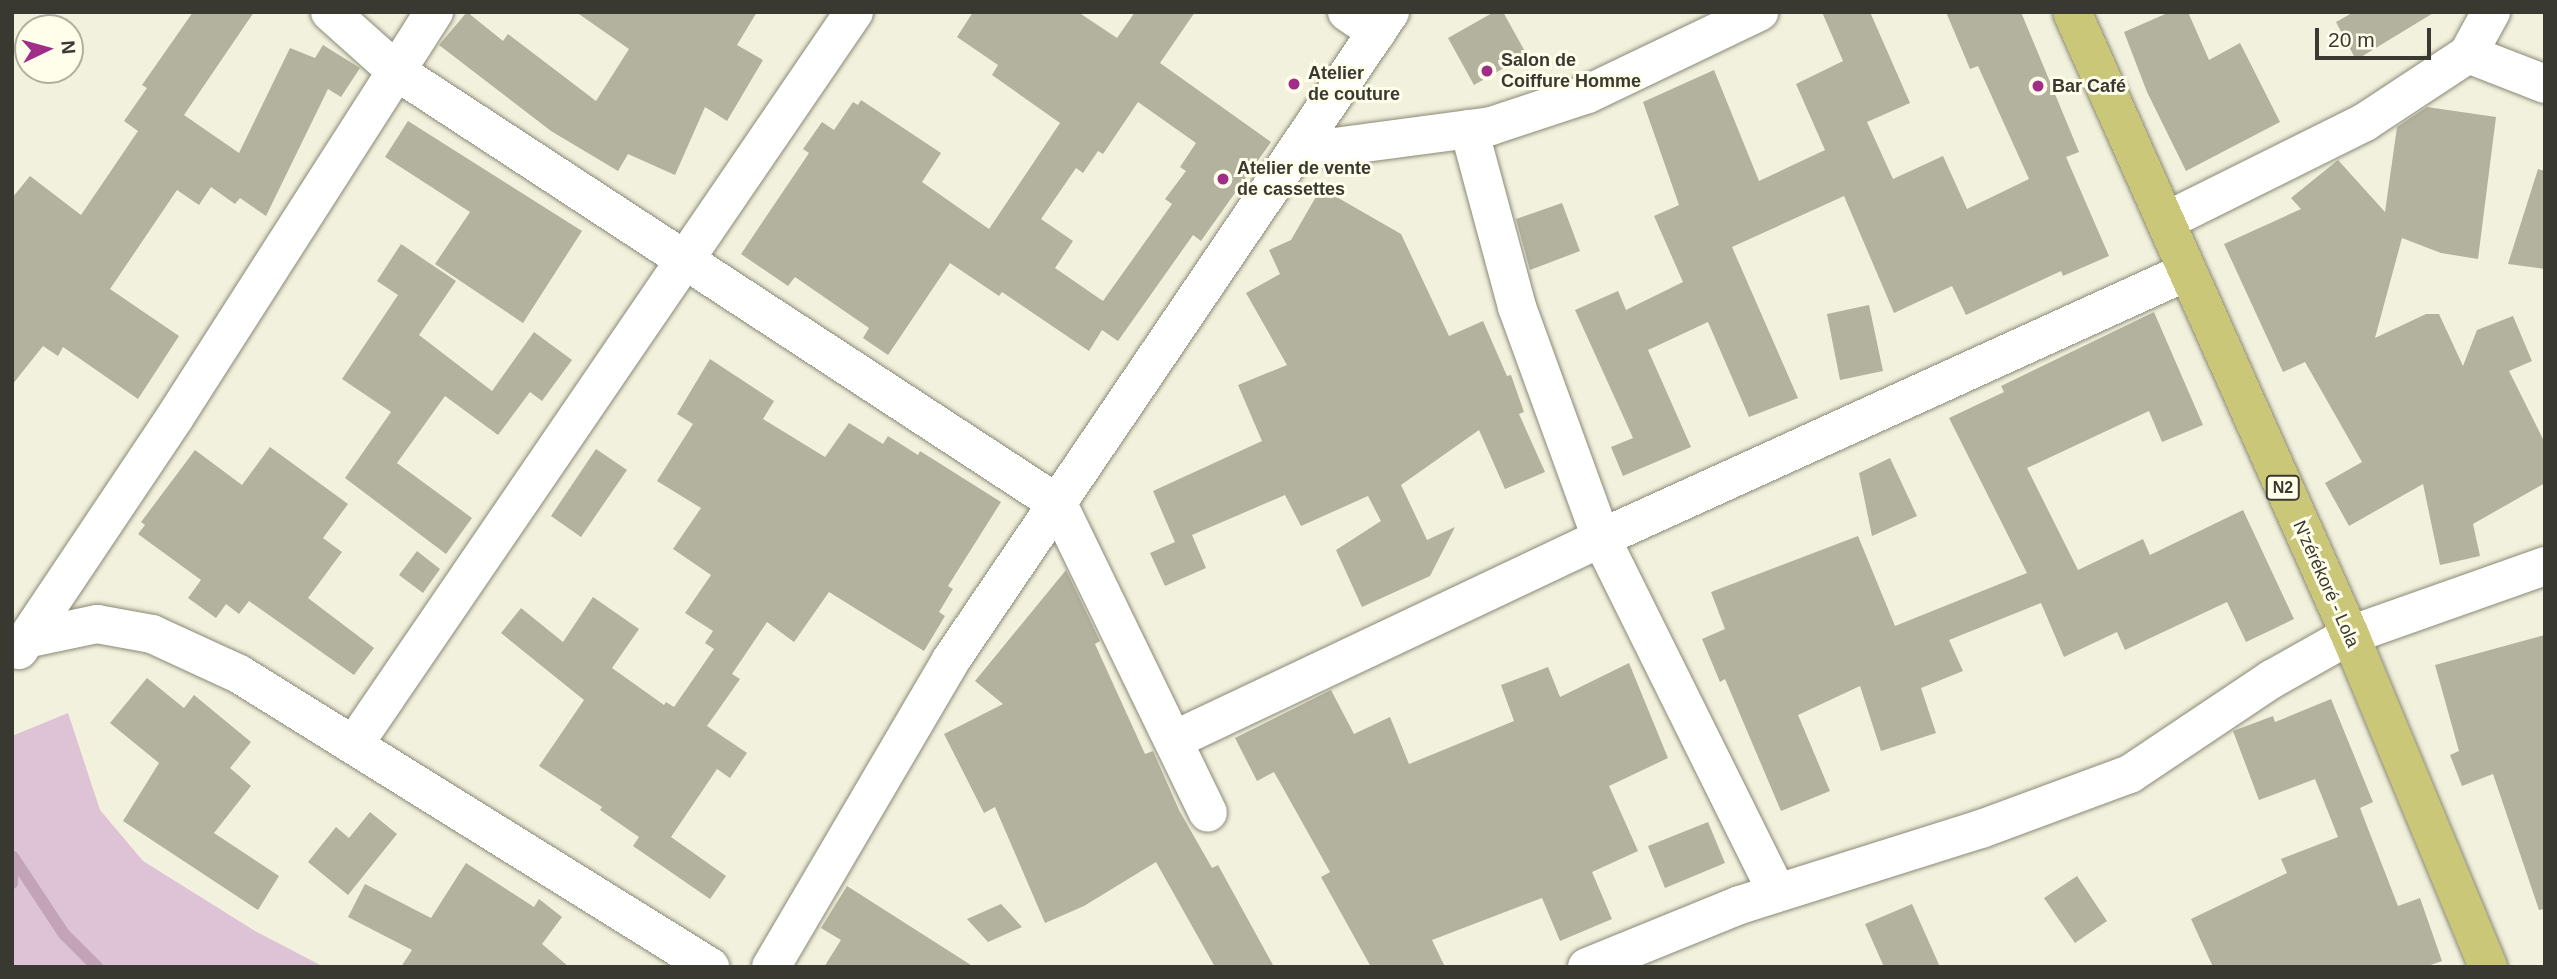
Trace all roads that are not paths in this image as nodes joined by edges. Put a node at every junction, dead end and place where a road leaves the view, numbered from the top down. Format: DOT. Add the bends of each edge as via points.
graph roads {
  1 [pos="330,12"];
  2 [pos="435,12"];
  3 [pos="854,12"];
  4 [pos="1759,12"];
  5 [pos="2072,12"];
  6 [pos="2491,12"];
  7 [pos="1371,19"];
  8 [pos="2469,54"];
  9 [pos="396,71"];
  10 [pos="2545,84"];
  11 [pos="1469,129"];
  12 [pos="1297,152"];
  13 [pos="2166,220"];
  14 [pos="686,261"];
  15 [pos="2186,272"];
  16 [pos="1058,504"];
  17 [pos="1601,538"];
  18 [pos="2545,566"];
  19 [pos="2350,635"];
  20 [pos="19,650"];
  21 [pos="1174,740"];
  22 [pos="355,743"];
  23 [pos="1208,813"];
  24 [pos="1777,893"];
  25 [pos="710,967"];
  26 [pos="771,967"];
  27 [pos="1587,967"];
  28 [pos="2488,967"];
  1 -- 9 [label="street"];
  2 -- 9 [label="street"];
  3 -- 14 [label="street"];
  4 -- 11 [label="street" via="1587,94"];
  5 -- 13 [label="highway, N'zérékoré - Lola / N2"];
  6 -- 8 [label="street"];
  7 -- 12 [label="street"];
  8 -- 10 [label="street"];
  8 -- 13 [label="street" via="2365,122"];
  9 -- 14 [label="street"];
  9 -- 20 [label="street" via="175,417"];
  11 -- 12 [label="street"];
  11 -- 17 [label="street" via="1517,307"];
  12 -- 16 [label="street"];
  13 -- 15 [label="highway, N'zérékoré - Lola / N2"];
  14 -- 16 [label="street"];
  14 -- 22 [label="street"];
  15 -- 17 [label="street"];
  15 -- 19 [label="highway, N'zérékoré - Lola / N2"];
  16 -- 21 [label="street"];
  16 -- 26 [label="street" via="951,660"];
  17 -- 21 [label="street"];
  17 -- 24 [label="street"];
  18 -- 19 [label="street"];
  19 -- 24 [label="street" via="2272,679 2130,774 1981,829"];
  19 -- 28 [label="highway, N'zérékoré - Lola / N2"];
  20 -- 22 [label="street" via="97,624 152,634 239,674"];
  21 -- 23 [label="street"];
  22 -- 25 [label="street"];
  24 -- 27 [label="street"];
}
